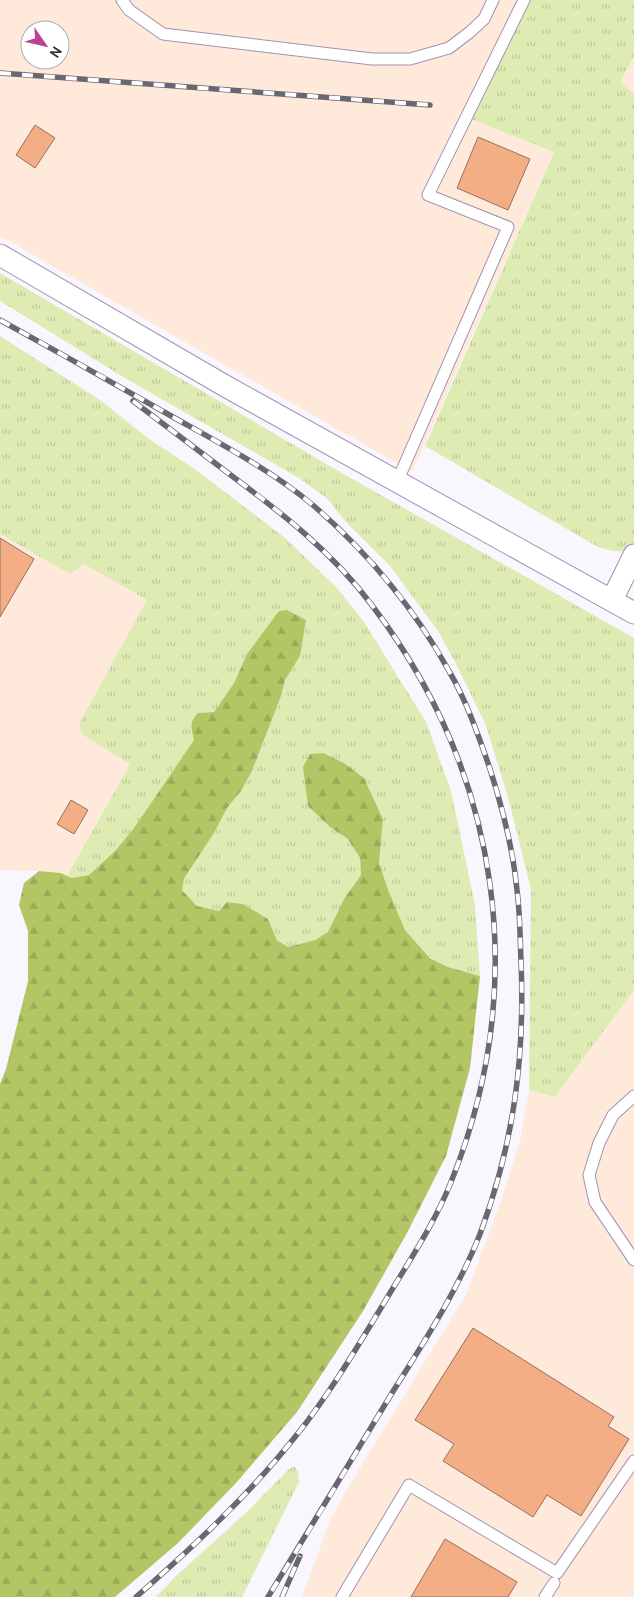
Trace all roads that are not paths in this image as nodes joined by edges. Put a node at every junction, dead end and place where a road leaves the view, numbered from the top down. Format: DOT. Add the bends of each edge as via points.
graph roads {
  1 [pos="122,0"];
  2 [pos="493,0"];
  3 [pos="524,0"];
  4 [pos="0,255"];
  5 [pos="397,482"];
  6 [pos="634,555"];
  7 [pos="612,600"];
  8 [pos="634,613"];
  9 [pos="634,1096"];
  10 [pos="634,1260"];
  11 [pos="634,1461"];
  12 [pos="554,1583"];
  13 [pos="342,1597"];
  14 [pos="545,1597"];
  1 -- 2 [label="lane" via="129,10 163,34 372,58 410,59 449,48 484,19"];
  3 -- 5 [label="lane" via="428,195 508,227"];
  4 -- 5 [label="street"];
  5 -- 7 [label="street"];
  6 -- 7 [label="street"];
  7 -- 8 [label="street"];
  9 -- 10 [label="lane" via="613,1115 599,1143 589,1175 595,1202"];
  11 -- 13 [label="lane" via="557,1573 409,1485"];
  12 -- 14 [label="lane"];
}
